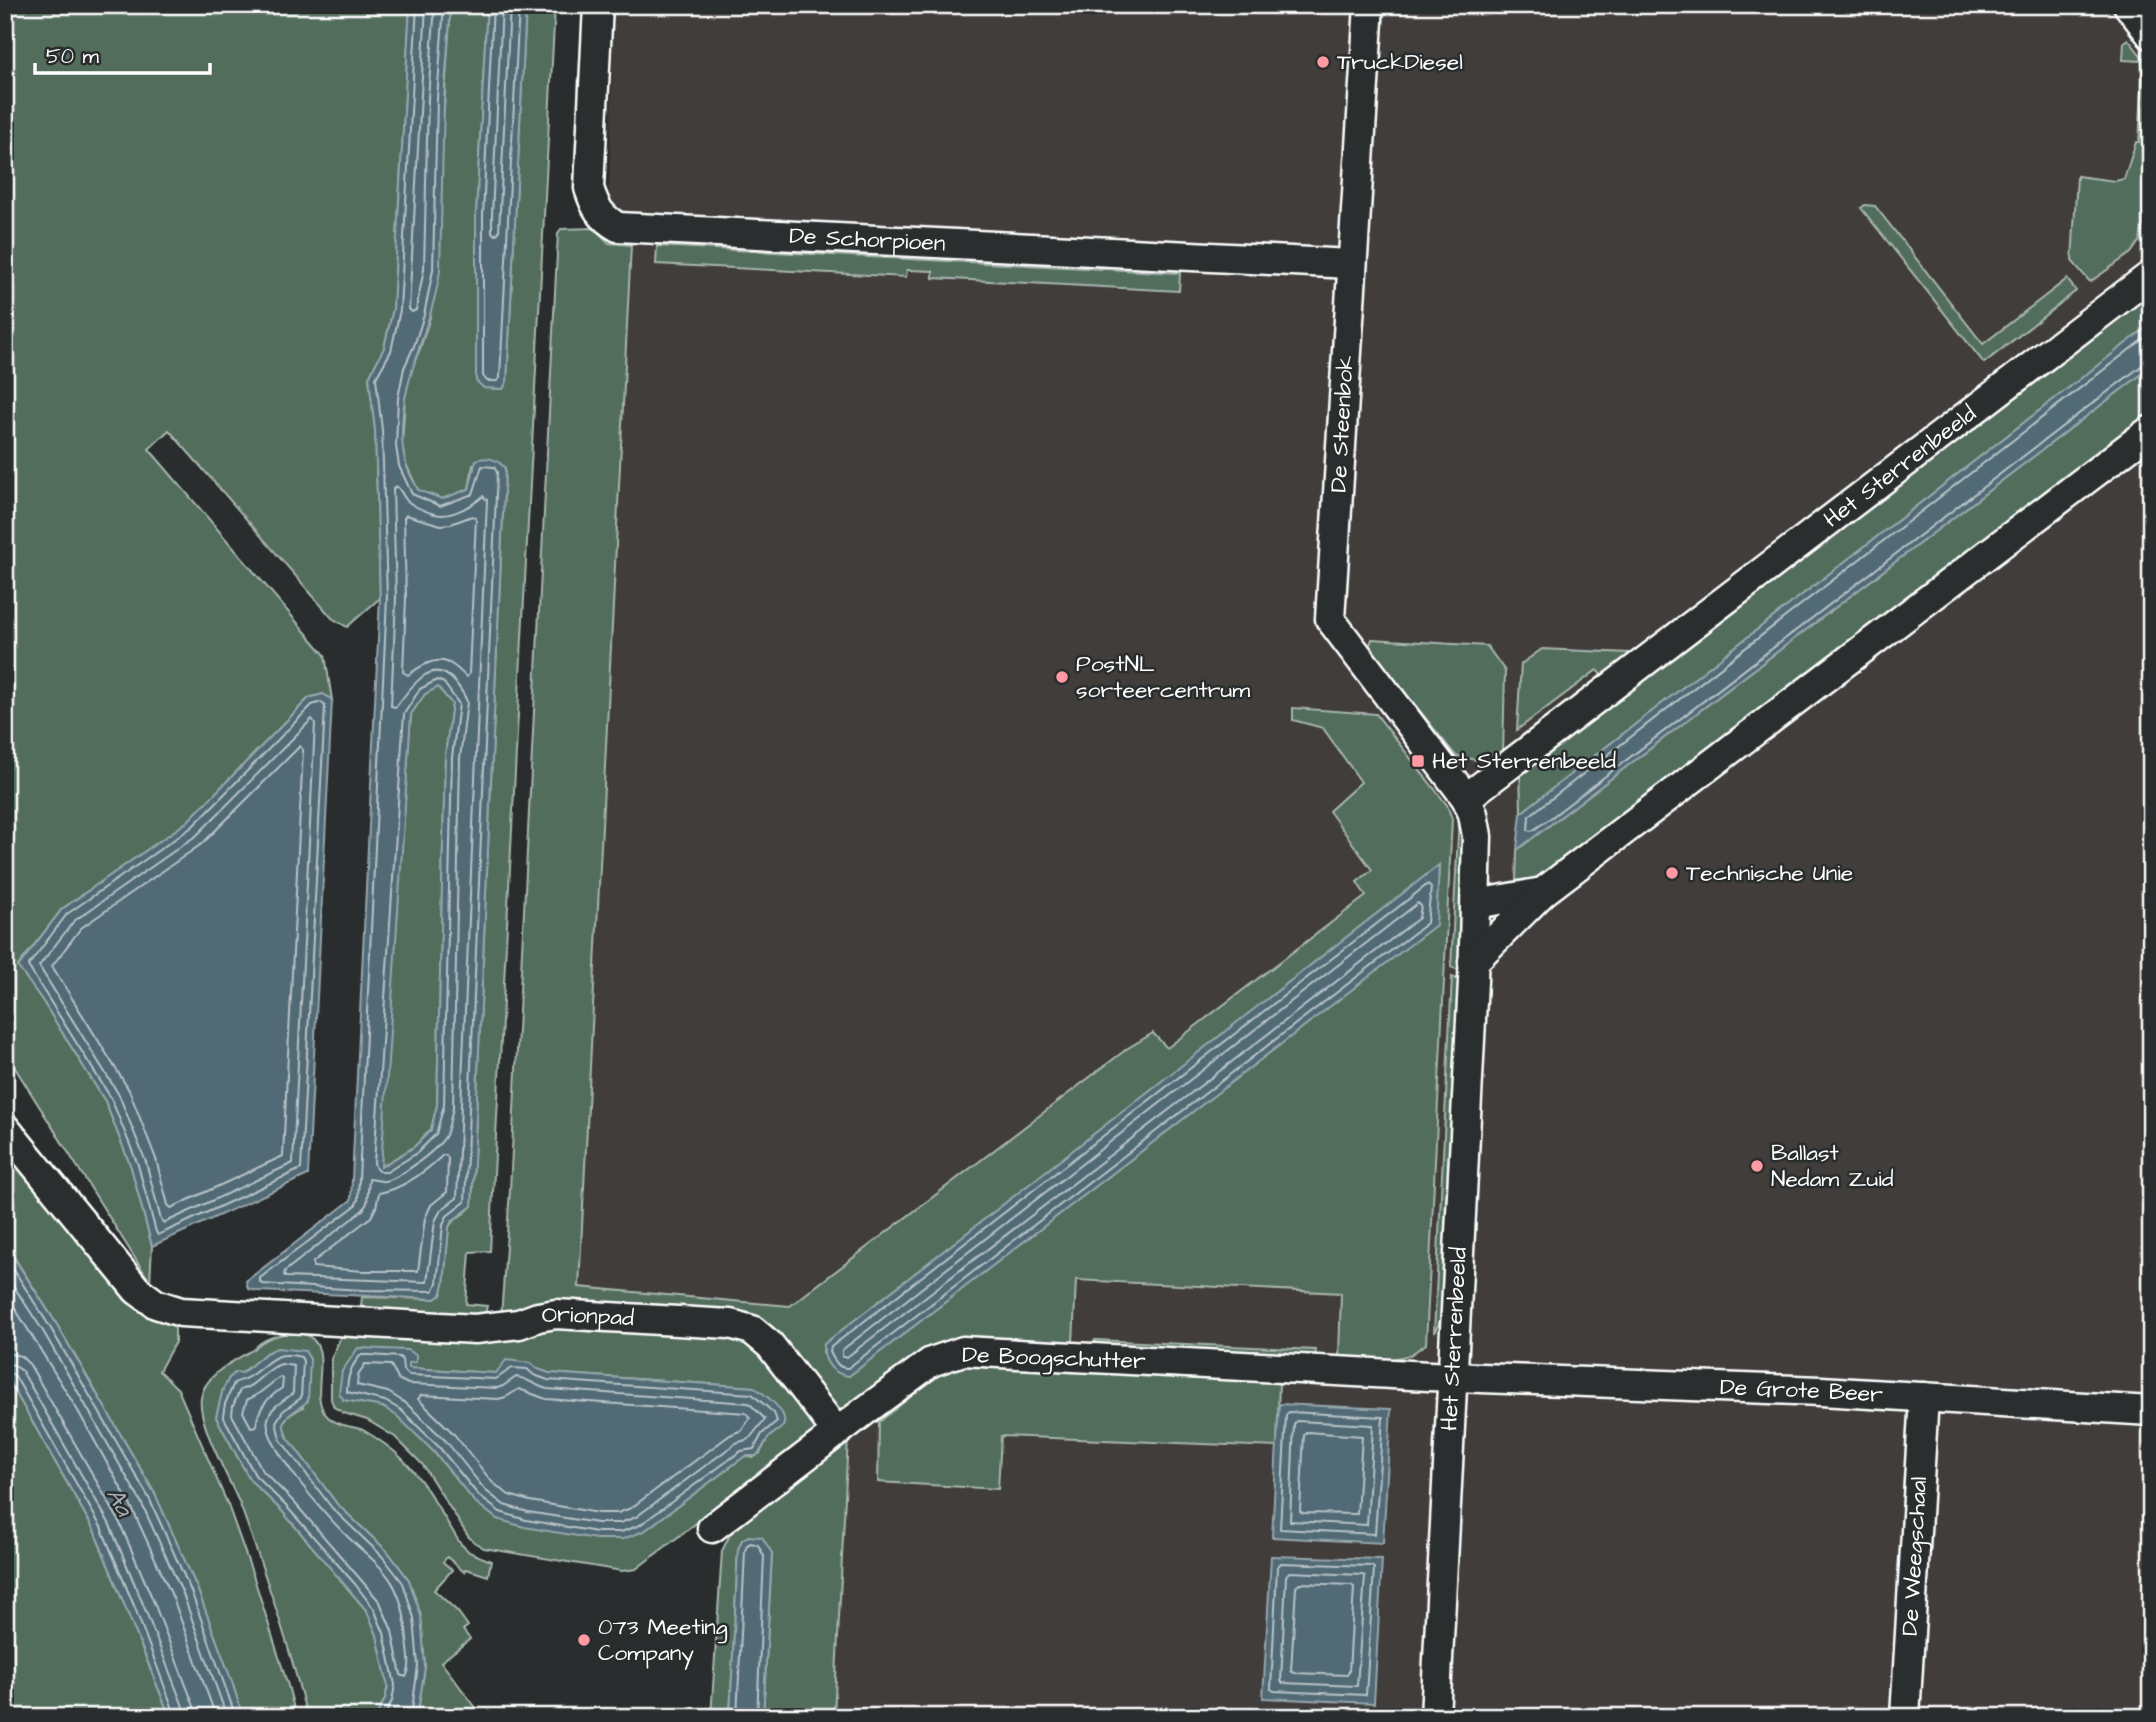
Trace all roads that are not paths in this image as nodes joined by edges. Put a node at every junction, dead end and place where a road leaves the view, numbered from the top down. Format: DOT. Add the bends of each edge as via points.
graph roads {
  1 [pos="598,5"];
  2 [pos="1369,5"];
  3 [pos="2128,5"];
  4 [pos="2151,35"];
  5 [pos="1351,264"];
  6 [pos="2151,275"];
  7 [pos="2151,430"];
  8 [pos="1466,798"];
  9 [pos="1543,892"];
  10 [pos="1476,904"];
  11 [pos="1474,962"];
  12 [pos="5,1128"];
  13 [pos="1452,1376"];
  14 [pos="1924,1397"];
  15 [pos="2151,1411"];
  16 [pos="837,1432"];
  17 [pos="712,1528"];
  18 [pos="1436,1717"];
  19 [pos="1905,1717"];
  1 -- 5 [label="street, De Schorpioen" via="589,188 598,212 618,227"];
  2 -- 5 [label="street, De Steenbok"];
  3 -- 4 [label="street"];
  5 -- 8 [label="street, De Steenbok" via="1330,619"];
  6 -- 8 [label="street, Het Sterrenbeeld"];
  7 -- 9 [label="street"];
  8 -- 10 [label="street, Het Sterrenbeeld" via="1477,836"];
  9 -- 10 [label="street"];
  9 -- 11 [label="street"];
  10 -- 11 [label="street, Het Sterrenbeeld"];
  11 -- 13 [label="street, Het Sterrenbeeld"];
  12 -- 16 [label="street, Orionpad" via="137,1290 156,1304 181,1312 244,1317 475,1329 556,1314 730,1324 752,1330 770,1345"];
  13 -- 14 [label="street, De Grote Beer"];
  13 -- 16 [label="street, De Boogschutter" via="964,1351 931,1362"];
  13 -- 18 [label="street, Het Sterrenbeeld"];
  14 -- 15 [label="street, De Grote Beer"];
  14 -- 19 [label="street, De Weegschaal"];
  16 -- 17 [label="street, De Boogschutter"];
}
